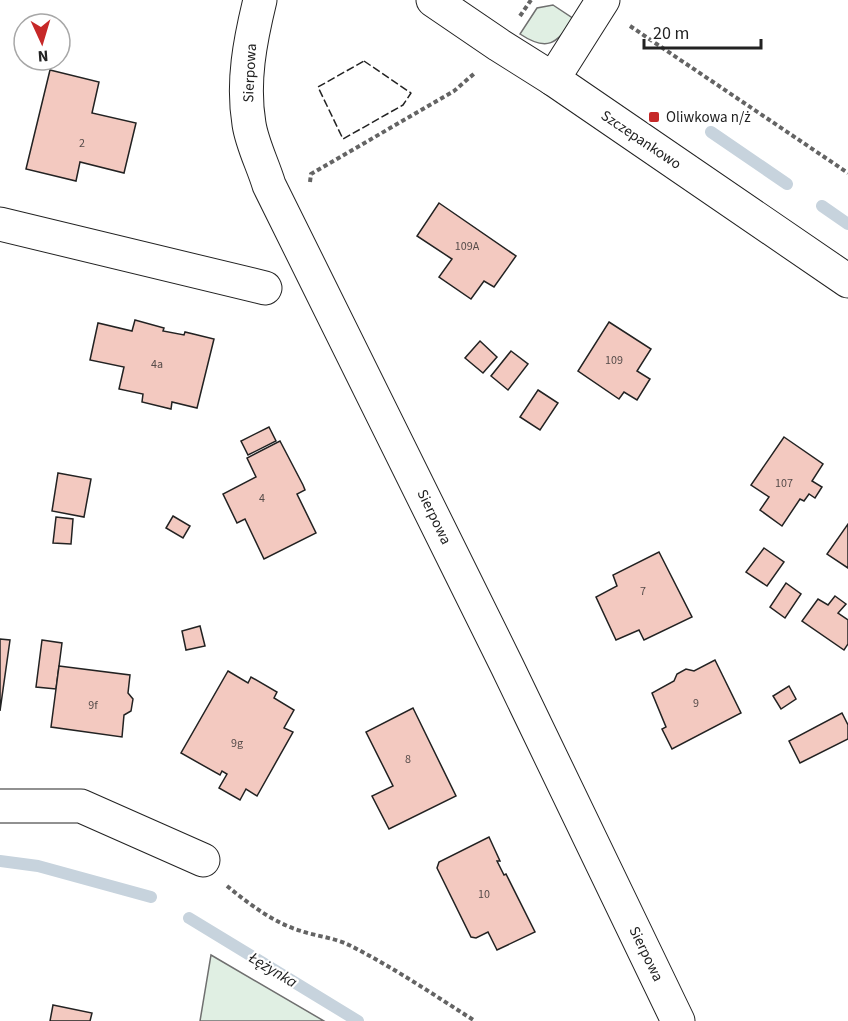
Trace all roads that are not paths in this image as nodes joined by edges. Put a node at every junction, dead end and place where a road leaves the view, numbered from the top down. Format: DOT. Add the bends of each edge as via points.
graph roads {
  1 [pos="260,0"];
  2 [pos="433,0"];
  3 [pos="603,0"];
  4 [pos="552,78"];
  5 [pos="0,224"];
  6 [pos="848,280"];
  7 [pos="265,288"];
  8 [pos="0,806"];
  9 [pos="203,860"];
  10 [pos="678,1021"];
  1 -- 10 [label="street, Sierpowa" via="246,87 249,126 269,185"];
  2 -- 4 [label="street, Szczepankowo"];
  3 -- 4 [label="street"];
  4 -- 6 [label="street, Szczepankowo"];
  5 -- 7 [label="street"];
  8 -- 9 [label="street" via="81,806"];
}
